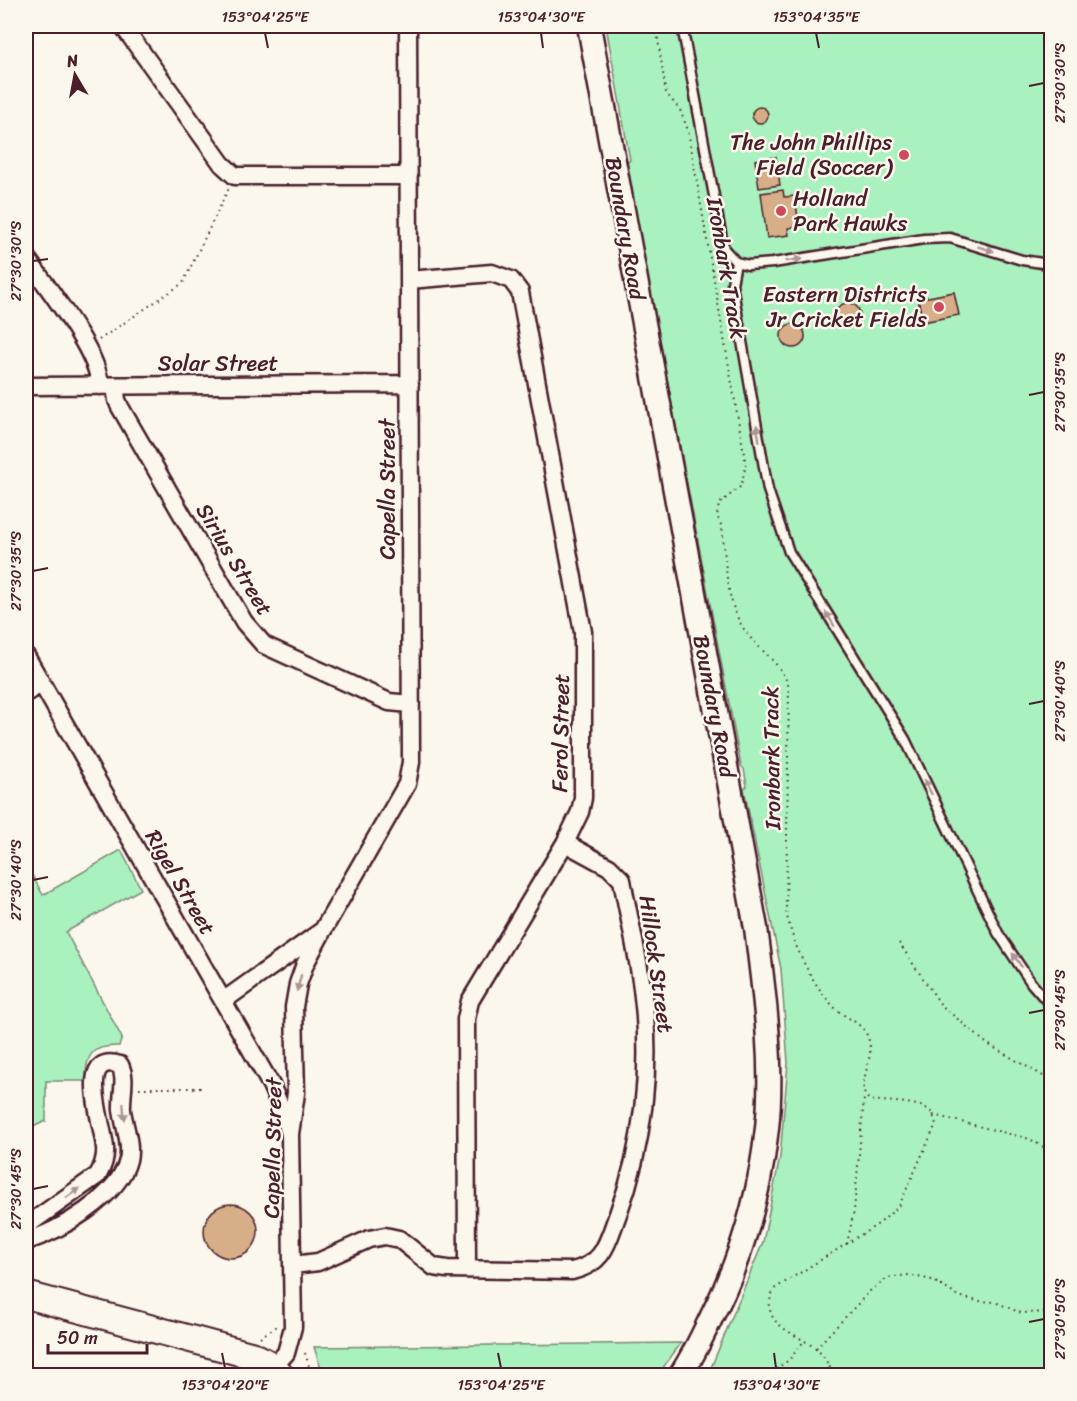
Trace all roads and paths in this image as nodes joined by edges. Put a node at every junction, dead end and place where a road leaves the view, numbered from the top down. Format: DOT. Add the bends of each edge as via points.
graph roads {
  1 [pos="123,26"];
  2 [pos="408,26"];
  3 [pos="589,26"];
  4 [pos="656,26"];
  5 [pos="682,26"];
  6 [pos="235,176"];
  7 [pos="409,177"];
  8 [pos="26,257"];
  9 [pos="736,262"];
  10 [pos="1052,262"];
  11 [pos="409,280"];
  12 [pos="87,348"];
  13 [pos="410,384"];
  14 [pos="26,386"];
  15 [pos="107,386"];
  16 [pos="26,656"];
  17 [pos="41,684"];
  18 [pos="26,693"];
  19 [pos="410,704"];
  20 [pos="565,843"];
  21 [pos="323,930"];
  22 [pos="899,943"];
  23 [pos="223,1001"];
  24 [pos="1052,1007"];
  25 [pos="1052,1081"];
  26 [pos="123,1088"];
  27 [pos="202,1088"];
  28 [pos="864,1096"];
  29 [pos="933,1115"];
  30 [pos="290,1134"];
  31 [pos="1052,1152"];
  32 [pos="26,1227"];
  33 [pos="26,1241"];
  34 [pos="847,1244"];
  35 [pos="293,1265"];
  36 [pos="467,1269"];
  37 [pos="26,1295"];
  38 [pos="1052,1312"];
  39 [pos="804,1341"];
  40 [pos="816,1348"];
  41 [pos="305,1353"];
  42 [pos="277,1371"];
  43 [pos="312,1376"];
  44 [pos="680,1376"];
  45 [pos="766,1376"];
  46 [pos="834,1376"];
  1 -- 6 [label="street" via="222,165"];
  2 -- 7 [label="street, Capella Street"];
  3 -- 44 [label="main road, Boundary Road" via="754,916 765,998 767,1127 751,1219 723,1295"];
  4 -- 28 [label="path, Ironbark Track" via="666,93 680,110 688,130 746,465 741,486 719,504 718,510 731,604 742,628 777,665 789,688 789,929 795,947 822,992 835,1009 863,1028 869,1041 871,1057 862,1089"];
  5 -- 9 [label="lane" via="724,249"];
  6 -- 7 [label="street"];
  6 -- 12 [label="path" via="183,283"];
  7 -- 11 [label="street, Capella Street"];
  8 -- 12 [label="street, Sirius Street"];
  9 -- 10 [label="lane, one-way" via="773,263 950,238 1022,260"];
  24 -- 9 [label="lane, one-way" via="998,933 905,739 789,552 768,490 732,284"];
  11 -- 13 [label="street, Capella Street"];
  11 -- 20 [label="street, Ferol Street" via="492,273 511,280 520,292 583,632 583,798"];
  12 -- 15 [label="street, Sirius Street"];
  13 -- 15 [label="street, Solar Street"];
  13 -- 19 [label="street, Capella Street"];
  14 -- 15 [label="street, Solar Street"];
  15 -- 19 [label="street, Sirius Street" via="244,622 264,645 389,702"];
  16 -- 17 [label="street, Rigel Street"];
  17 -- 18 [label="street"];
  17 -- 23 [label="street, Rigel Street"];
  19 -- 21 [label="street, Capella Street" via="411,762 407,784"];
  20 -- 36 [label="street, Ferol Street" via="470,1001 466,1019"];
  20 -- 36 [label="street, Hillock Street" via="609,867 622,880 643,998 646,1044 645,1090 627,1191 607,1243 588,1267 572,1271"];
  21 -- 23 [label="street, Capella Street"];
  21 -- 30 [label="street, Capella Street, one-way" via="305,964 294,1007 296,1093"];
  22 -- 25 [label="path" via="941,1005 986,1043"];
  23 -- 30 [label="street, Rigel Street" via="271,1085"];
  26 -- 27 [label="path"];
  32 -- 26 [label="street, one-way" via="98,1175 104,1165 95,1084 100,1065 120,1065 125,1074"];
  26 -- 33 [label="street, one-way" via="128,1160 120,1180 106,1195 59,1228"];
  28 -- 29 [label="path" via="919,1105"];
  28 -- 34 [label="path"];
  29 -- 31 [label="path" via="1030,1138"];
  29 -- 34 [label="path" via="934,1132 899,1206"];
  30 -- 35 [label="street, Capella Street"];
  34 -- 39 [label="path" via="774,1289 770,1297 776,1324"];
  35 -- 36 [label="street, Hillock Street" via="318,1262 385,1236 399,1239 434,1267"];
  35 -- 42 [label="street, Capella Street" via="293,1327"];
  37 -- 42 [label="main road" via="245,1354"];
  38 -- 40 [label="path" via="1021,1313 995,1302 958,1296 932,1280 908,1275 888,1278 870,1291"];
  39 -- 40 [label="path"];
  39 -- 45 [label="path" via="789,1360"];
  40 -- 46 [label="path"];
  41 -- 43 [label="path"];
}
